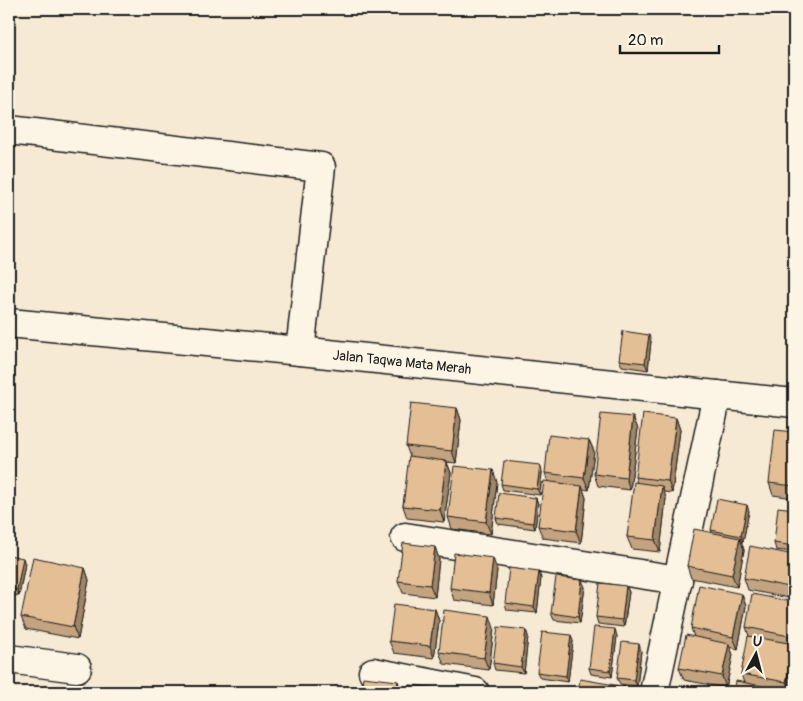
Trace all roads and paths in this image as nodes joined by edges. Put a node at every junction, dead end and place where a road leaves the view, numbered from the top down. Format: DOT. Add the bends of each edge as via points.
graph roads {
  1 [pos="9,130"];
  2 [pos="9,323"];
  3 [pos="300,351"];
  4 [pos="717,395"];
  5 [pos="794,404"];
  6 [pos="405,536"];
  7 [pos="678,580"];
  8 [pos="9,659"];
  9 [pos="77,668"];
  10 [pos="372,672"];
  11 [pos="475,692"];
  12 [pos="654,692"];
  1 -- 3 [label="street" via="321,167"];
  2 -- 3 [label="street, Jalan Taqwa Mata Merah"];
  3 -- 4 [label="street, Jalan Taqwa Mata Merah"];
  4 -- 5 [label="street, Jalan Taqwa Mata Merah"];
  4 -- 7 [label="street"];
  6 -- 7 [label="street"];
  7 -- 12 [label="street"];
  8 -- 9 [label="street"];
  10 -- 11 [label="street"];
}
